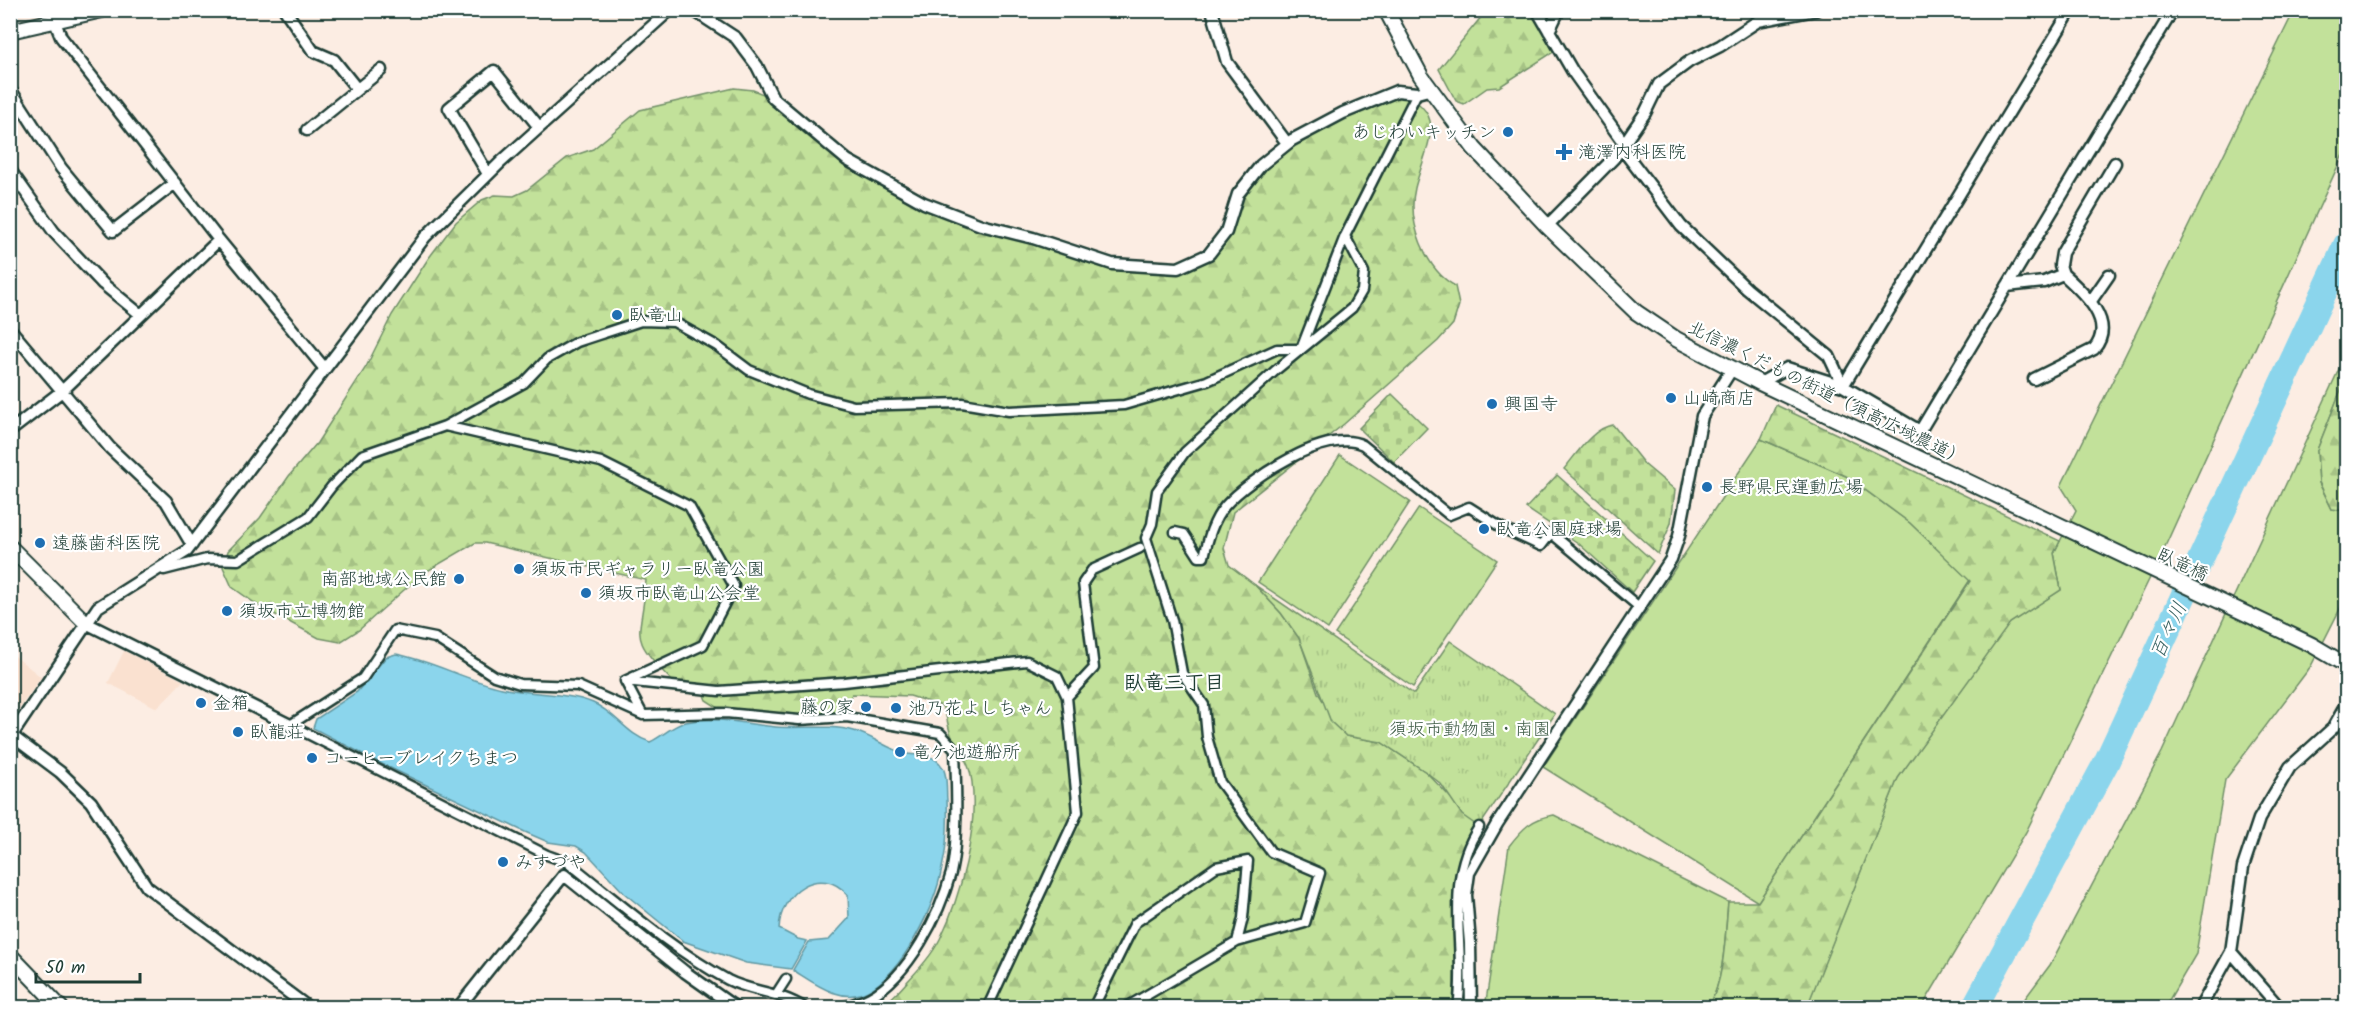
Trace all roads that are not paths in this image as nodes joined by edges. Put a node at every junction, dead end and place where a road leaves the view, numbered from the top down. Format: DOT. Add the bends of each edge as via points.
graph roads {
  1 [pos="102,10"];
  2 [pos="285,10"];
  3 [pos="670,10"];
  4 [pos="693,10"];
  5 [pos="1212,10"];
  6 [pos="1386,10"];
  7 [pos="1537,10"];
  8 [pos="1559,10"];
  9 [pos="1816,10"];
  10 [pos="2071,10"];
  11 [pos="2173,10"];
  12 [pos="56,16"];
  13 [pos="10,31"];
  14 [pos="1549,31"];
  15 [pos="381,70"];
  16 [pos="10,89"];
  17 [pos="357,89"];
  18 [pos="1432,89"];
  19 [pos="1417,93"];
  20 [pos="539,127"];
  21 [pos="307,130"];
  22 [pos="1623,142"];
  23 [pos="1287,144"];
  24 [pos="2115,163"];
  25 [pos="10,170"];
  26 [pos="488,174"];
  27 [pos="175,183"];
  28 [pos="1547,226"];
  29 [pos="1345,236"];
  30 [pos="219,240"];
  31 [pos="2063,274"];
  32 [pos="2109,275"];
  33 [pos="2007,286"];
  34 [pos="2091,301"];
  35 [pos="141,315"];
  36 [pos="10,329"];
  37 [pos="1301,349"];
  38 [pos="325,369"];
  39 [pos="1732,369"];
  40 [pos="2034,379"];
  41 [pos="1760,383"];
  42 [pos="1843,387"];
  43 [pos="62,391"];
  44 [pos="445,426"];
  45 [pos="10,431"];
  46 [pos="2038,516"];
  47 [pos="1175,532"];
  48 [pos="192,545"];
  49 [pos="10,547"];
  50 [pos="1140,548"];
  51 [pos="164,570"];
  52 [pos="1639,607"];
  53 [pos="86,623"];
  54 [pos="2346,665"];
  55 [pos="625,681"];
  56 [pos="1067,698"];
  57 [pos="2346,705"];
  58 [pos="643,715"];
  59 [pos="290,725"];
  60 [pos="11,737"];
  61 [pos="1479,827"];
  62 [pos="1237,942"];
  63 [pos="2231,952"];
  64 [pos="10,955"];
  65 [pos="786,979"];
  66 [pos="777,993"];
  67 [pos="989,1006"];
  68 [pos="841,1007"];
  69 [pos="61,1008"];
  70 [pos="309,1008"];
  71 [pos="458,1008"];
  72 [pos="736,1008"];
  73 [pos="805,1008"];
  74 [pos="1093,1008"];
  75 [pos="1125,1008"];
  76 [pos="1458,1008"];
  77 [pos="1471,1008"];
  78 [pos="2200,1008"];
  79 [pos="2280,1008"];
  1 -- 12 [label="street"];
  2 -- 17 [label="street" via="313,51 334,60"];
  3 -- 20 [label="street"];
  4 -- 23 [label="street" via="736,38 757,66 773,98 847,160 924,203 981,225 1112,264 1179,268 1209,255 1226,232 1238,194 1261,165"];
  5 -- 23 [label="street" via="1227,62"];
  6 -- 18 [label="street, 北信濃くだもの街道（須高広域農道）"];
  7 -- 14 [label="street"];
  8 -- 14 [label="street"];
  9 -- 22 [label="street" via="1758,21 1690,62 1659,84 1645,113"];
  10 -- 42 [label="street"];
  11 -- 33 [label="street"];
  12 -- 13 [label="street"];
  12 -- 27 [label="street" via="61,38"];
  14 -- 22 [label="street"];
  15 -- 17 [label="street"];
  16 -- 27 [label="street" via="61,168 113,231"];
  17 -- 21 [label="street"];
  18 -- 19 [label="street"];
  18 -- 28 [label="street, 北信濃くだもの街道（須高広域農道）" via="1474,148"];
  19 -- 23 [label="street" via="1397,91 1343,113"];
  19 -- 29 [label="street"];
  20 -- 26 [label="street"];
  20 -- 26 [label="street" via="494,71 449,108"];
  22 -- 28 [label="street" via="1614,158"];
  22 -- 42 [label="street" via="1623,150 1681,226 1747,289 1829,356"];
  24 -- 31 [label="street" via="2062,253"];
  25 -- 35 [label="street" via="54,232 103,284"];
  26 -- 38 [label="street" via="425,237"];
  27 -- 30 [label="street"];
  28 -- 39 [label="street, 北信濃くだもの街道（須高広域農道）" via="1636,312"];
  29 -- 37 [label="street"];
  29 -- 37 [label="street" via="1364,272 1362,291 1352,308"];
  30 -- 35 [label="street"];
  30 -- 38 [label="street"];
  31 -- 33 [label="street" via="2044,282"];
  31 -- 34 [label="street"];
  32 -- 34 [label="street"];
  33 -- 42 [label="street" via="1920,430"];
  34 -- 40 [label="street" via="2102,326 2101,342"];
  35 -- 43 [label="street"];
  36 -- 43 [label="street"];
  37 -- 44 [label="street" via="1277,349 1207,381 1124,405 1009,411 962,403 854,406 807,394 748,370 717,346 674,322 641,321 577,342 547,359 524,383"];
  37 -- 62 [label="street" via="1185,452 1157,491 1146,538 1172,620 1182,673 1204,705 1207,736 1220,782 1271,852 1320,873 1305,923"];
  38 -- 48 [label="street"];
  39 -- 41 [label="street, 北信濃くだもの街道（須高広域農道）"];
  39 -- 52 [label="street" via="1702,416 1680,536 1671,559"];
  41 -- 42 [label="street" via="1787,368"];
  41 -- 46 [label="street, 北信濃くだもの街道（須高広域農道）"];
  43 -- 45 [label="street"];
  43 -- 48 [label="street" via="110,448 166,501"];
  44 -- 51 [label="street" via="362,455 308,517 238,560 207,559"];
  44 -- 55 [label="street" via="602,462 689,506 734,586 703,645"];
  46 -- 54 [label="street, 臥竜橋" via="2312,645"];
  47 -- 52 [label="street" via="1184,534 1198,557 1204,557 1210,531 1224,507 1250,483 1323,443 1353,440 1449,515 1469,507 1541,546 1551,533"];
  48 -- 53 [label="street" via="175,560 98,607"];
  49 -- 53 [label="street"];
  50 -- 56 [label="street" via="1092,570 1083,583 1094,668"];
  52 -- 77 [label="street" via="1469,873 1466,896"];
  53 -- 59 [label="street"];
  53 -- 60 [label="street"];
  55 -- 56 [label="street" via="719,691 844,682 1027,661 1057,676"];
  55 -- 58 [label="street"];
  56 -- 67 [label="street" via="1078,812"];
  57 -- 63 [label="street" via="2333,728 2290,767 2259,819 2243,867"];
  58 -- 59 [label="street" via="578,686 520,684 494,676 435,638 395,630 363,678"];
  58 -- 68 [label="street" via="726,713 799,720 847,717 940,733 955,749 951,871 938,911 920,944 887,985 870,998"];
  59 -- 66 [label="street" via="380,773 569,863 692,960 732,982"];
  60 -- 70 [label="street" via="60,772 91,802 147,887"];
  61 -- 76 [label="street" via="1467,846 1459,878"];
  62 -- 74 [label="street" via="1248,861 1216,867 1135,923"];
  62 -- 75 [label="street"];
  63 -- 78 [label="street"];
  63 -- 79 [label="street"];
  64 -- 69 [label="street"];
  65 -- 66 [label="street"];
  66 -- 73 [label="street"];
  71 -- 72 [label="street" via="564,875"];
}
